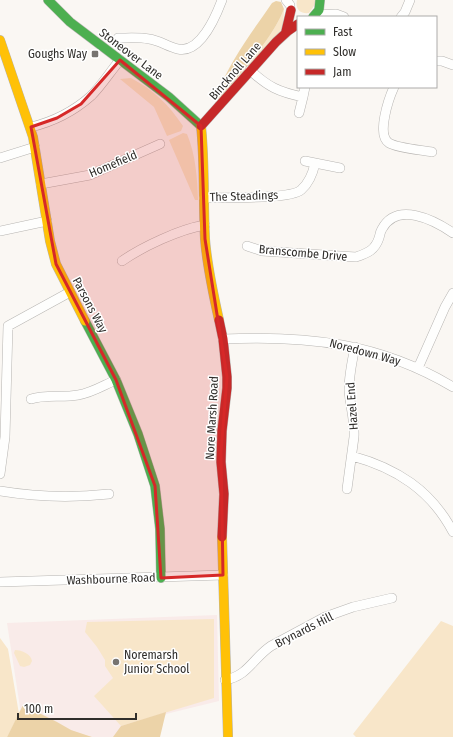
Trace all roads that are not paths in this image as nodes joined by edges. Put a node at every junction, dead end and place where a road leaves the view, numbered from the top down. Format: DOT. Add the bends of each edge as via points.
graph roads {
  1 [pos="48,0"];
  2 [pos="222,0"];
  3 [pos="320,0"];
  4 [pos="410,0"];
  5 [pos="291,7"];
  6 [pos="314,16"];
  7 [pos="340,16"];
  8 [pos="402,16"];
  9 [pos="297,25"];
  10 [pos="286,31"];
  11 [pos="118,38"];
  12 [pos="0,40"];
  13 [pos="120,60"];
  14 [pos="437,61"];
  15 [pos="453,64"];
  16 [pos="250,70"];
  17 [pos="306,88"];
  18 [pos="394,88"];
  19 [pos="303,97"];
  20 [pos="299,113"];
  21 [pos="201,126"];
  22 [pos="31,127"];
  23 [pos="160,144"];
  24 [pos="36,147"];
  25 [pos="432,152"];
  26 [pos="0,158"];
  27 [pos="305,161"];
  28 [pos="315,163"];
  29 [pos="340,168"];
  30 [pos="41,184"];
  31 [pos="204,198"];
  32 [pos="46,221"];
  33 [pos="205,225"];
  34 [pos="0,232"];
  35 [pos="453,233"];
  36 [pos="247,246"];
  37 [pos="122,261"];
  38 [pos="70,292"];
  39 [pos="453,293"];
  40 [pos="4,327"];
  41 [pos="223,339"];
  42 [pos="355,347"];
  43 [pos="418,368"];
  44 [pos="116,380"];
  45 [pos="453,387"];
  46 [pos="31,399"];
  47 [pos="352,456"];
  48 [pos="0,474"];
  49 [pos="347,489"];
  50 [pos="0,491"];
  51 [pos="109,494"];
  52 [pos="453,532"];
  53 [pos="223,575"];
  54 [pos="161,578"];
  55 [pos="0,582"];
  56 [pos="392,598"];
  57 [pos="225,680"];
  58 [pos="228,737"];
  1 -- 13 [label="street, Stoneover Lane" via="70,22"];
  2 -- 11 [label="street" via="199,42 186,50 148,39"];
  3 -- 6 [label="street" via="320,8"];
  3 -- 7 [label="street"];
  4 -- 8 [label="street"];
  5 -- 10 [label="street, Bincknoll Lane"];
  6 -- 7 [label="street"];
  9 -- 10 [label="street, Bincknoll Lane"];
  10 -- 16 [label="street, Bincknoll Lane"];
  12 -- 22 [label="street, Parsons Way"];
  13 -- 21 [label="street, Stoneover Lane" via="169,97"];
  13 -- 22 [label="street" via="91,96 81,104 44,124"];
  14 -- 15 [label="street"];
  16 -- 19 [label="street" via="267,85"];
  16 -- 21 [label="street, Bincknoll Lane"];
  17 -- 19 [label="street"];
  18 -- 25 [label="street" via="384,127 385,139 390,144"];
  19 -- 20 [label="street"];
  21 -- 31 [label="street, Nore Marsh Road"];
  22 -- 24 [label="street, Parsons Way"];
  23 -- 30 [label="street, Homefield" via="90,175"];
  24 -- 26 [label="street"];
  24 -- 30 [label="street, Parsons Way"];
  27 -- 28 [label="street"];
  28 -- 29 [label="street"];
  28 -- 31 [label="street, The Steadings" via="310,178 300,191 294,193 270,197"];
  30 -- 32 [label="street, Parsons Way"];
  31 -- 33 [label="street, Nore Marsh Road"];
  32 -- 34 [label="street"];
  32 -- 38 [label="street, Parsons Way" via="56,264"];
  33 -- 37 [label="street" via="191,227 133,248"];
  33 -- 41 [label="street, Nore Marsh Road" via="209,273"];
  35 -- 36 [label="street, Branscombe Drive" via="428,220 406,214 396,215 387,222 381,229 374,249 356,257 262,251"];
  38 -- 40 [label="street"];
  38 -- 44 [label="street, Parsons Way"];
  39 -- 43 [label="street"];
  40 -- 48 [label="street" via="5,437"];
  41 -- 42 [label="street, Noredown Way" via="291,338"];
  41 -- 53 [label="street, Nore Marsh Road" via="227,388 221,452 224,494 221,546"];
  42 -- 43 [label="street, Noredown Way"];
  42 -- 47 [label="street, Hazel End" via="349,390 354,428"];
  43 -- 45 [label="street, Noredown Way"];
  44 -- 46 [label="street" via="80,395 41,396"];
  44 -- 54 [label="street, Parsons Way" via="138,434 155,486 160,529"];
  47 -- 49 [label="street, Hazel End"];
  47 -- 52 [label="street" via="397,472 408,480 437,507"];
  50 -- 51 [label="street" via="64,497"];
  53 -- 54 [label="street, Washbourne Road"];
  53 -- 57 [label="street, Nore Marsh Road"];
  54 -- 55 [label="street, Washbourne Road"];
  56 -- 57 [label="street, Brynards Hill" via="325,617 271,646 242,674"];
  57 -- 58 [label="street, Nore Marsh Road"];
}
